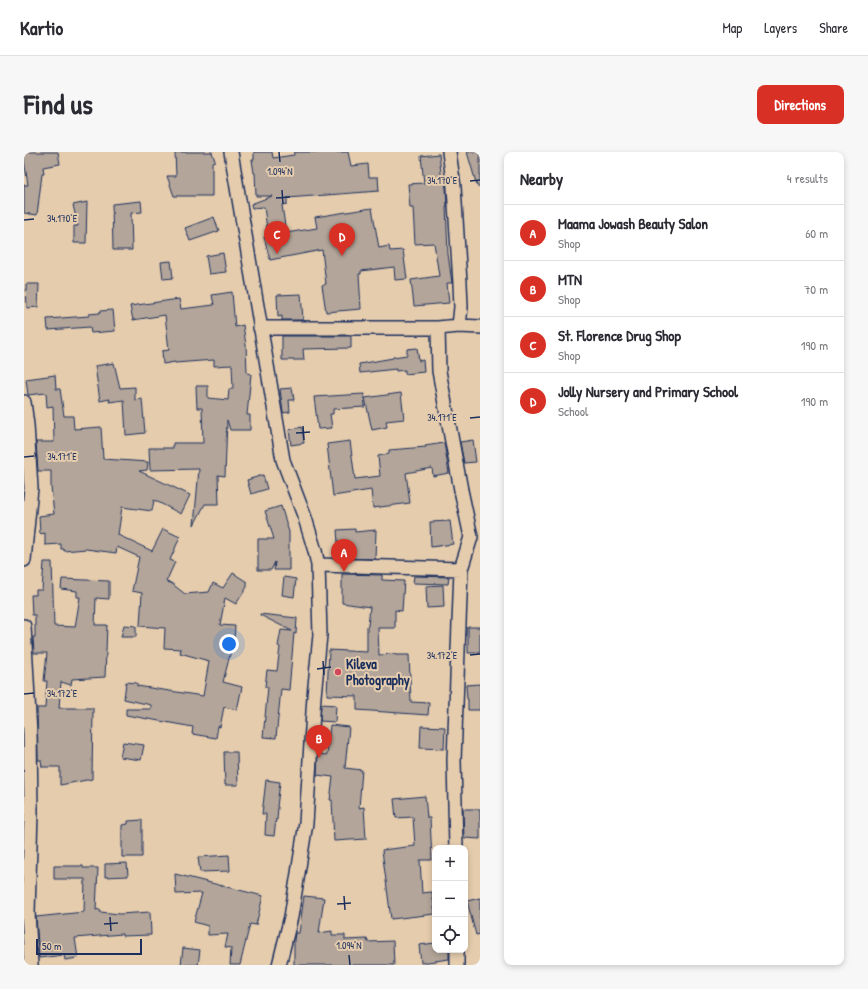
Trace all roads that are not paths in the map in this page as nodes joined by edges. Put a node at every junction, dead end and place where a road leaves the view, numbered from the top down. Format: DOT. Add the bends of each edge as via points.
graph roads {
  1 [pos="231,152"];
  2 [pos="449,152"];
  3 [pos="459,326"];
  4 [pos="480,326"];
  5 [pos="260,328"];
  6 [pos="438,328"];
  7 [pos="24,402"];
  8 [pos="24,560"];
  9 [pos="318,565"];
  10 [pos="461,569"];
  11 [pos="24,626"];
  12 [pos="456,845"];
  13 [pos="26,912"];
  14 [pos="457,953"];
  15 [pos="31,965"];
  16 [pos="279,965"];
  17 [pos="457,965"];
  1 -- 5 [label="street"];
  2 -- 3 [label="street" via="460,277"];
  3 -- 4 [label="street"];
  3 -- 6 [label="street"];
  5 -- 6 [label="street"];
  5 -- 9 [label="street" via="283,460 316,551"];
  6 -- 10 [label="street" via="439,371 471,537"];
  7 -- 8 [label="street" via="31,488"];
  9 -- 10 [label="street"];
  9 -- 16 [label="street" via="320,635 306,823 291,917"];
  10 -- 12 [label="street" via="454,760"];
  11 -- 13 [label="street" via="31,805"];
  13 -- 15 [label="street"];
  14 -- 17 [label="street"];
}
